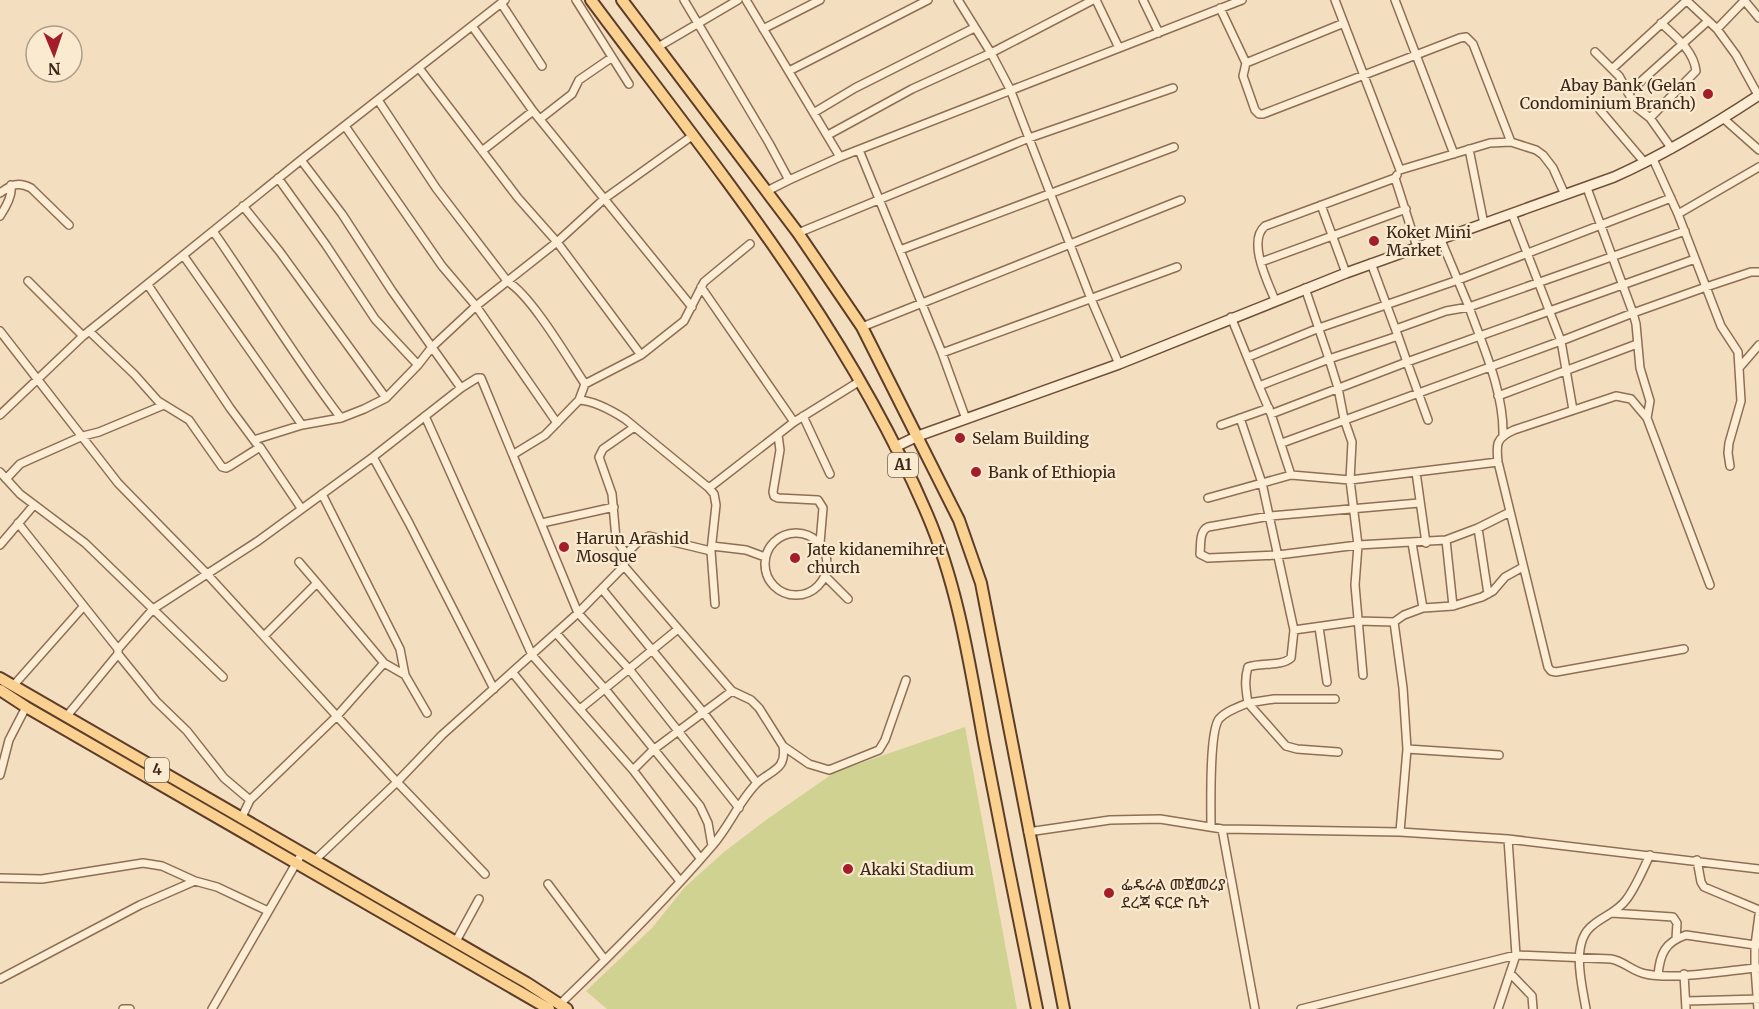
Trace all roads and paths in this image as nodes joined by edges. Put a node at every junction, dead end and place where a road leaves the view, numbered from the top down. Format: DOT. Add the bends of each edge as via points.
graph roads {
  1 [pos="576,0"];
  2 [pos="591,0"];
  3 [pos="622,0"];
  4 [pos="684,0"];
  5 [pos="738,0"];
  6 [pos="746,0"];
  7 [pos="820,0"];
  8 [pos="928,0"];
  9 [pos="957,0"];
  10 [pos="1095,0"];
  11 [pos="1143,0"];
  12 [pos="1242,0"];
  13 [pos="1335,0"];
  14 [pos="1395,0"];
  15 [pos="1686,0"];
  16 [pos="1744,0"];
  17 [pos="503,2"];
  18 [pos="1220,8"];
  19 [pos="1759,18"];
  20 [pos="1708,21"];
  21 [pos="698,22"];
  22 [pos="1344,23"];
  23 [pos="1661,23"];
  24 [pos="472,26"];
  25 [pos="974,28"];
  26 [pos="763,29"];
  27 [pos="1717,29"];
  28 [pos="1159,33"];
  29 [pos="1683,43"];
  30 [pos="658,47"];
  31 [pos="1119,48"];
  32 [pos="1595,52"];
  33 [pos="991,53"];
  34 [pos="1416,55"];
  35 [pos="611,57"];
  36 [pos="1246,63"];
  37 [pos="542,66"];
  38 [pos="419,68"];
  39 [pos="1612,69"];
  40 [pos="789,70"];
  41 [pos="1365,76"];
  42 [pos="629,84"];
  43 [pos="1173,88"];
  44 [pos="1010,89"];
  45 [pos="1628,93"];
  46 [pos="1759,95"];
  47 [pos="378,100"];
  48 [pos="1600,110"];
  49 [pos="533,111"];
  50 [pos="815,112"];
  51 [pos="1650,118"];
  52 [pos="540,119"];
  53 [pos="1724,119"];
  54 [pos="345,126"];
  55 [pos="828,135"];
  56 [pos="692,136"];
  57 [pos="1029,138"];
  58 [pos="1511,142"];
  59 [pos="1174,147"];
  60 [pos="1469,149"];
  61 [pos="1672,149"];
  62 [pos="859,150"];
  63 [pos="1759,150"];
  64 [pos="482,152"];
  65 [pos="1454,154"];
  66 [pos="840,157"];
  67 [pos="301,160"];
  68 [pos="1649,161"];
  69 [pos="1759,167"];
  70 [pos="1400,170"];
  71 [pos="278,178"];
  72 [pos="1395,178"];
  73 [pos="789,180"];
  74 [pos="11,185"];
  75 [pos="1587,188"];
  76 [pos="767,191"];
  77 [pos="0,193"];
  78 [pos="1051,193"];
  79 [pos="1565,195"];
  80 [pos="1671,198"];
  81 [pos="604,200"];
  82 [pos="880,200"];
  83 [pos="1181,200"];
  84 [pos="243,206"];
  85 [pos="1321,206"];
  86 [pos="1406,209"];
  87 [pos="1512,214"];
  88 [pos="1678,214"];
  89 [pos="0,216"];
  90 [pos="1484,224"];
  91 [pos="69,225"];
  92 [pos="1601,225"];
  93 [pos="213,231"];
  94 [pos="1685,231"];
  95 [pos="798,233"];
  96 [pos="1331,234"];
  97 [pos="1441,240"];
  98 [pos="556,242"];
  99 [pos="750,244"];
  100 [pos="1071,245"];
  101 [pos="1417,247"];
  102 [pos="900,250"];
  103 [pos="1527,254"];
  104 [pos="183,255"];
  105 [pos="1612,256"];
  106 [pos="1695,259"];
  107 [pos="1261,262"];
  108 [pos="1371,263"];
  109 [pos="1177,267"];
  110 [pos="1759,272"];
  111 [pos="1346,273"];
  112 [pos="1458,280"];
  113 [pos="28,281"];
  114 [pos="508,282"];
  115 [pos="1538,282"];
  116 [pos="148,285"];
  117 [pos="1623,285"];
  118 [pos="701,287"];
  119 [pos="1706,287"];
  120 [pos="1305,288"];
  121 [pos="1091,299"];
  122 [pos="1275,300"];
  123 [pos="921,303"];
  124 [pos="1388,305"];
  125 [pos="476,306"];
  126 [pos="692,307"];
  127 [pos="1469,307"];
  128 [pos="1550,312"];
  129 [pos="1633,313"];
  130 [pos="1231,317"];
  131 [pos="862,327"];
  132 [pos="1319,328"];
  133 [pos="0,331"];
  134 [pos="1397,332"];
  135 [pos="86,334"];
  136 [pos="1479,337"];
  137 [pos="1561,340"];
  138 [pos="1637,344"];
  139 [pos="1759,345"];
  140 [pos="432,347"];
  141 [pos="942,353"];
  142 [pos="641,355"];
  143 [pos="1248,357"];
  144 [pos="1329,359"];
  145 [pos="1407,362"];
  146 [pos="1119,364"];
  147 [pos="418,365"];
  148 [pos="1490,368"];
  149 [pos="1739,368"];
  150 [pos="1566,372"];
  151 [pos="38,379"];
  152 [pos="860,381"];
  153 [pos="585,384"];
  154 [pos="1259,386"];
  155 [pos="461,388"];
  156 [pos="1338,388"];
  157 [pos="1418,392"];
  158 [pos="1498,396"];
  159 [pos="386,398"];
  160 [pos="579,400"];
  161 [pos="164,405"];
  162 [pos="1573,410"];
  163 [pos="1270,411"];
  164 [pos="0,415"];
  165 [pos="425,416"];
  166 [pos="803,416"];
  167 [pos="341,417"];
  168 [pos="1240,418"];
  169 [pos="1647,418"];
  170 [pos="966,419"];
  171 [pos="1344,419"];
  172 [pos="1428,420"];
  173 [pos="794,422"];
  174 [pos="557,423"];
  175 [pos="302,425"];
  176 [pos="1221,425"];
  177 [pos="633,428"];
  178 [pos="778,435"];
  179 [pos="1503,435"];
  180 [pos="83,436"];
  181 [pos="918,436"];
  182 [pos="254,440"];
  183 [pos="1282,443"];
  184 [pos="260,447"];
  185 [pos="895,447"];
  186 [pos="514,454"];
  187 [pos="374,457"];
  188 [pos="1498,462"];
  189 [pos="1730,466"];
  190 [pos="0,472"];
  191 [pos="1416,472"];
  192 [pos="830,474"];
  193 [pos="1291,475"];
  194 [pos="6,479"];
  195 [pos="1350,480"];
  196 [pos="1262,483"];
  197 [pos="709,488"];
  198 [pos="322,494"];
  199 [pos="1208,498"];
  200 [pos="1419,503"];
  201 [pos="34,505"];
  202 [pos="614,507"];
  203 [pos="301,508"];
  204 [pos="1354,508"];
  205 [pos="1510,512"];
  206 [pos="1270,516"];
  207 [pos="542,523"];
  208 [pos="18,524"];
  209 [pos="1478,528"];
  210 [pos="1446,540"];
  211 [pos="820,543"];
  212 [pos="1412,543"];
  213 [pos="1426,543"];
  214 [pos="1358,544"];
  215 [pos="0,545"];
  216 [pos="712,548"];
  217 [pos="626,554"];
  218 [pos="1278,555"];
  219 [pos="765,557"];
  220 [pos="299,562"];
  221 [pos="624,566"];
  222 [pos="1523,567"];
  223 [pos="207,574"];
  224 [pos="825,576"];
  225 [pos="318,583"];
  226 [pos="1710,585"];
  227 [pos="602,589"];
  228 [pos="1488,594"];
  229 [pos="848,599"];
  230 [pos="715,604"];
  231 [pos="1453,606"];
  232 [pos="83,607"];
  233 [pos="1422,608"];
  234 [pos="153,609"];
  235 [pos="578,613"];
  236 [pos="1358,621"];
  237 [pos="1394,622"];
  238 [pos="1319,627"];
  239 [pos="678,629"];
  240 [pos="1294,630"];
  241 [pos="556,633"];
  242 [pos="264,636"];
  243 [pos="1684,649"];
  244 [pos="652,651"];
  245 [pos="118,652"];
  246 [pos="532,655"];
  247 [pos="384,663"];
  248 [pos="629,669"];
  249 [pos="513,673"];
  250 [pos="405,675"];
  251 [pos="1363,675"];
  252 [pos="223,676"];
  253 [pos="0,678"];
  254 [pos="906,680"];
  255 [pos="1327,682"];
  256 [pos="13,686"];
  257 [pos="494,689"];
  258 [pos="604,689"];
  259 [pos="0,690"];
  260 [pos="732,691"];
  261 [pos="1335,699"];
  262 [pos="1248,703"];
  263 [pos="26,707"];
  264 [pos="580,709"];
  265 [pos="703,712"];
  266 [pos="427,713"];
  267 [pos="66,717"];
  268 [pos="337,717"];
  269 [pos="679,731"];
  270 [pos="0,738"];
  271 [pos="9,740"];
  272 [pos="783,746"];
  273 [pos="1407,749"];
  274 [pos="653,750"];
  275 [pos="1338,752"];
  276 [pos="1498,755"];
  277 [pos="633,770"];
  278 [pos="0,775"];
  279 [pos="397,782"];
  280 [pos="757,783"];
  281 [pos="250,800"];
  282 [pos="739,808"];
  283 [pos="241,819"];
  284 [pos="1211,827"];
  285 [pos="1222,829"];
  286 [pos="1028,832"];
  287 [pos="1400,832"];
  288 [pos="1508,839"];
  289 [pos="712,846"];
  290 [pos="1650,855"];
  291 [pos="300,858"];
  292 [pos="700,858"];
  293 [pos="315,860"];
  294 [pos="1697,860"];
  295 [pos="1759,869"];
  296 [pos="485,874"];
  297 [pos="0,878"];
  298 [pos="195,881"];
  299 [pos="680,881"];
  300 [pos="548,884"];
  301 [pos="479,899"];
  302 [pos="1759,910"];
  303 [pos="268,911"];
  304 [pos="1612,913"];
  305 [pos="1759,915"];
  306 [pos="1676,939"];
  307 [pos="455,943"];
  308 [pos="1757,945"];
  309 [pos="1516,955"];
  310 [pos="1578,957"];
  311 [pos="605,960"];
  312 [pos="1757,968"];
  313 [pos="1510,973"];
  314 [pos="1684,974"];
  315 [pos="1658,975"];
  316 [pos="0,979"];
  317 [pos="1758,999"];
  318 [pos="1686,1005"];
  319 [pos="564,1007"];
  320 [pos="212,1009"];
  321 [pos="549,1009"];
  322 [pos="1037,1009"];
  323 [pos="1064,1009"];
  324 [pos="1255,1009"];
  325 [pos="1301,1009"];
  326 [pos="1498,1009"];
  327 [pos="1533,1009"];
  328 [pos="1586,1009"];
  329 [pos="1758,1009"];
  1 -- 35 [label="street"];
  2 -- 56 [label="main road, A1"];
  3 -- 30 [label="main road, A1"];
  4 -- 21 [label="street"];
  5 -- 21 [label="street"];
  6 -- 26 [label="street"];
  7 -- 26 [label="street"];
  8 -- 40 [label="street"];
  9 -- 25 [label="street"];
  10 -- 31 [label="street"];
  10 -- 33 [label="street"];
  11 -- 28 [label="street"];
  12 -- 18 [label="street"];
  13 -- 22 [label="street"];
  14 -- 34 [label="street"];
  15 -- 20 [label="street"];
  15 -- 23 [label="street"];
  16 -- 19 [label="street"];
  16 -- 27 [label="street"];
  17 -- 24 [label="street"];
  17 -- 37 [label="street"];
  18 -- 28 [label="street"];
  18 -- 36 [label="street"];
  20 -- 27 [label="street"];
  20 -- 29 [label="street"];
  21 -- 30 [label="street"];
  21 -- 73 [label="street"];
  22 -- 36 [label="street"];
  22 -- 41 [label="street"];
  23 -- 29 [label="street"];
  23 -- 39 [label="street"];
  24 -- 38 [label="street"];
  24 -- 49 [label="street"];
  25 -- 33 [label="street"];
  25 -- 50 [label="street"];
  26 -- 40 [label="street"];
  27 -- 46 [label="street"];
  28 -- 31 [label="street"];
  29 -- 45 [label="street"];
  29 -- 51 [label="street" via="1696,71"];
  30 -- 76 [label="main road, A1"];
  31 -- 44 [label="street"];
  32 -- 39 [label="street"];
  33 -- 44 [label="street"];
  33 -- 55 [label="street" via="912,89"];
  34 -- 41 [label="street"];
  34 -- 58 [label="street" via="1460,38 1470,39"];
  34 -- 65 [label="street"];
  35 -- 42 [label="street"];
  35 -- 52 [label="street" via="579,80 572,94"];
  36 -- 41 [label="street" via="1243,76 1259,114"];
  38 -- 47 [label="street"];
  38 -- 64 [label="street"];
  39 -- 45 [label="street"];
  40 -- 50 [label="street"];
  41 -- 70 [label="street"];
  43 -- 57 [label="street"];
  44 -- 57 [label="street"];
  44 -- 62 [label="street"];
  45 -- 51 [label="street" via="1636,107"];
  46 -- 53 [label="street"];
  47 -- 54 [label="street"];
  47 -- 114 [label="street" via="431,181"];
  48 -- 68 [label="street"];
  49 -- 52 [label="street"];
  49 -- 64 [label="street"];
  50 -- 55 [label="street"];
  51 -- 61 [label="street"];
  52 -- 81 [label="street"];
  53 -- 61 [label="street"];
  53 -- 63 [label="street"];
  54 -- 67 [label="street"];
  54 -- 125 [label="street" via="442,266"];
  55 -- 66 [label="street"];
  56 -- 81 [label="street"];
  56 -- 152 [label="main road, A1" via="815,306"];
  57 -- 78 [label="street"];
  57 -- 82 [label="street"];
  58 -- 60 [label="street" via="1490,142"];
  58 -- 79 [label="street" via="1543,155"];
  59 -- 78 [label="street"];
  60 -- 65 [label="street"];
  60 -- 90 [label="street"];
  61 -- 68 [label="street"];
  62 -- 66 [label="street"];
  62 -- 82 [label="street"];
  64 -- 98 [label="street"];
  65 -- 70 [label="street"];
  66 -- 73 [label="street"];
  67 -- 71 [label="street"];
  67 -- 140 [label="street"];
  68 -- 75 [label="street"];
  68 -- 80 [label="street"];
  69 -- 88 [label="street"];
  70 -- 72 [label="street"];
  71 -- 84 [label="street"];
  71 -- 147 [label="street" via="375,319"];
  72 -- 85 [label="street"];
  72 -- 86 [label="street"];
  73 -- 76 [label="street"];
  74 -- 77 [label="street"];
  74 -- 89 [label="street"];
  74 -- 91 [label="street" via="31,188"];
  75 -- 79 [label="street"];
  75 -- 92 [label="street"];
  76 -- 95 [label="main road, A1"];
  78 -- 100 [label="street"];
  78 -- 102 [label="street"];
  79 -- 87 [label="street"];
  80 -- 88 [label="street"];
  80 -- 92 [label="street"];
  81 -- 98 [label="street"];
  81 -- 126 [label="street"];
  82 -- 95 [label="street"];
  82 -- 102 [label="street"];
  83 -- 100 [label="street"];
  84 -- 93 [label="street"];
  84 -- 159 [label="street"];
  85 -- 96 [label="street"];
  85 -- 107 [label="street" via="1265,226 1257,242"];
  86 -- 96 [label="street"];
  86 -- 101 [label="street"];
  87 -- 90 [label="street"];
  87 -- 103 [label="street"];
  88 -- 94 [label="street"];
  90 -- 97 [label="street"];
  92 -- 103 [label="street"];
  92 -- 105 [label="street"];
  93 -- 104 [label="street"];
  93 -- 167 [label="street" via="307,374"];
  94 -- 105 [label="street"];
  94 -- 106 [label="street"];
  95 -- 131 [label="main road, A1"];
  96 -- 107 [label="street"];
  96 -- 111 [label="street"];
  97 -- 101 [label="street"];
  97 -- 112 [label="street"];
  98 -- 114 [label="street"];
  98 -- 142 [label="street"];
  99 -- 118 [label="street"];
  100 -- 121 [label="street"];
  100 -- 123 [label="street"];
  101 -- 108 [label="street"];
  102 -- 123 [label="street"];
  103 -- 112 [label="street"];
  103 -- 115 [label="street"];
  104 -- 116 [label="street"];
  104 -- 175 [label="street"];
  105 -- 115 [label="street"];
  105 -- 117 [label="street"];
  106 -- 117 [label="street"];
  106 -- 119 [label="street"];
  107 -- 122 [label="street"];
  108 -- 111 [label="street"];
  108 -- 124 [label="street"];
  109 -- 121 [label="street"];
  110 -- 119 [label="street"];
  111 -- 120 [label="street"];
  112 -- 124 [label="street"];
  112 -- 127 [label="street"];
  113 -- 135 [label="street"];
  114 -- 125 [label="street"];
  114 -- 153 [label="street" via="530,303"];
  115 -- 127 [label="street"];
  115 -- 128 [label="street"];
  116 -- 135 [label="street"];
  116 -- 182 [label="street"];
  117 -- 128 [label="street"];
  117 -- 129 [label="street"];
  118 -- 126 [label="street"];
  118 -- 173 [label="street"];
  119 -- 129 [label="street"];
  119 -- 149 [label="street" via="1720,326 1738,352"];
  120 -- 122 [label="street"];
  120 -- 132 [label="street"];
  121 -- 141 [label="street"];
  121 -- 146 [label="street"];
  122 -- 130 [label="street"];
  123 -- 131 [label="street"];
  123 -- 141 [label="street"];
  124 -- 132 [label="street"];
  124 -- 134 [label="street"];
  125 -- 140 [label="street"];
  125 -- 174 [label="street"];
  126 -- 142 [label="street" via="684,321"];
  127 -- 134 [label="street"];
  127 -- 136 [label="street"];
  128 -- 136 [label="street"];
  128 -- 137 [label="street"];
  129 -- 137 [label="street"];
  129 -- 138 [label="street"];
  130 -- 143 [label="street"];
  130 -- 146 [label="street"];
  131 -- 181 [label="main road, A1"];
  132 -- 143 [label="street"];
  132 -- 144 [label="street"];
  133 -- 151 [label="street"];
  134 -- 144 [label="street"];
  134 -- 145 [label="street"];
  135 -- 151 [label="street"];
  135 -- 161 [label="street"];
  136 -- 145 [label="street"];
  136 -- 148 [label="street"];
  137 -- 148 [label="street"];
  137 -- 150 [label="street"];
  138 -- 150 [label="street"];
  138 -- 169 [label="street" via="1650,396"];
  139 -- 149 [label="street"];
  140 -- 147 [label="street"];
  140 -- 155 [label="street"];
  141 -- 170 [label="street"];
  142 -- 153 [label="street"];
  143 -- 154 [label="street"];
  144 -- 154 [label="street"];
  144 -- 156 [label="street"];
  145 -- 156 [label="street"];
  145 -- 157 [label="street"];
  146 -- 170 [label="street"];
  147 -- 159 [label="street"];
  148 -- 157 [label="street"];
  148 -- 158 [label="street"];
  149 -- 189 [label="street" via="1741,401 1729,444"];
  150 -- 158 [label="street"];
  150 -- 162 [label="street"];
  151 -- 164 [label="street"];
  151 -- 180 [label="street"];
  152 -- 166 [label="street"];
  152 -- 185 [label="main road, A1"];
  153 -- 160 [label="street"];
  154 -- 163 [label="street"];
  155 -- 165 [label="street"];
  155 -- 186 [label="street" via="477,378 484,380"];
  156 -- 163 [label="street"];
  156 -- 171 [label="street"];
  157 -- 171 [label="street"];
  157 -- 172 [label="street"];
  158 -- 179 [label="street"];
  159 -- 167 [label="street"];
  160 -- 174 [label="street"];
  160 -- 177 [label="street" via="616,413"];
  161 -- 180 [label="street"];
  161 -- 184 [label="street" via="193,425 222,467"];
  162 -- 169 [label="street" via="1624,396"];
  162 -- 179 [label="street"];
  163 -- 168 [label="street"];
  163 -- 183 [label="street"];
  165 -- 187 [label="street"];
  165 -- 246 [label="street"];
  166 -- 173 [label="street"];
  166 -- 192 [label="street"];
  167 -- 175 [label="street"];
  168 -- 176 [label="street"];
  168 -- 196 [label="street"];
  169 -- 226 [label="street"];
  170 -- 181 [label="street"];
  171 -- 183 [label="street"];
  171 -- 195 [label="street" via="1352,442"];
  173 -- 178 [label="street"];
  174 -- 186 [label="street"];
  175 -- 182 [label="street"];
  177 -- 197 [label="street"];
  177 -- 202 [label="street" via="600,452"];
  178 -- 197 [label="street"];
  178 -- 211 [label="street" via="774,496 821,503"];
  179 -- 188 [label="street" via="1498,442"];
  180 -- 194 [label="street" via="20,464"];
  180 -- 223 [label="street" via="118,483"];
  181 -- 185 [label="street"];
  181 -- 286 [label="main road, A1" via="959,520 981,583"];
  182 -- 184 [label="street"];
  183 -- 193 [label="street"];
  184 -- 203 [label="street"];
  185 -- 322 [label="main road, A1" via="927,514 949,576"];
  186 -- 207 [label="street"];
  187 -- 198 [label="street"];
  187 -- 257 [label="street"];
  188 -- 191 [label="street"];
  188 -- 205 [label="street"];
  190 -- 194 [label="street"];
  191 -- 195 [label="street"];
  191 -- 200 [label="street"];
  193 -- 195 [label="street"];
  193 -- 196 [label="street"];
  194 -- 201 [label="street"];
  195 -- 204 [label="street"];
  196 -- 199 [label="street"];
  196 -- 206 [label="street"];
  197 -- 216 [label="street" via="716,505"];
  198 -- 203 [label="street"];
  198 -- 250 [label="street" via="400,649"];
  200 -- 204 [label="street"];
  200 -- 213 [label="street"];
  201 -- 208 [label="street"];
  201 -- 234 [label="street" via="85,543"];
  202 -- 207 [label="street"];
  202 -- 217 [label="street" via="614,532"];
  203 -- 223 [label="street"];
  204 -- 206 [label="street"];
  204 -- 214 [label="street"];
  205 -- 209 [label="street"];
  205 -- 222 [label="street"];
  206 -- 218 [label="street"];
  206 -- 218 [label="street" via="1204,529 1200,554 1208,558"];
  207 -- 235 [label="street"];
  208 -- 215 [label="street"];
  208 -- 232 [label="street"];
  209 -- 210 [label="street"];
  209 -- 228 [label="street"];
  210 -- 213 [label="street"];
  210 -- 231 [label="street"];
  211 -- 219 [label="street" via="811,536 788,533 769,546"];
  211 -- 224 [label="street" via="826,554"];
  212 -- 213 [label="street"];
  212 -- 214 [label="street"];
  212 -- 233 [label="street"];
  214 -- 218 [label="street"];
  214 -- 236 [label="street"];
  216 -- 217 [label="street" via="649,536"];
  216 -- 219 [label="street" via="746,550"];
  216 -- 230 [label="street"];
  217 -- 221 [label="street"];
  218 -- 240 [label="street"];
  219 -- 224 [label="street" via="768,580 786,594 809,593"];
  220 -- 225 [label="street"];
  221 -- 227 [label="street"];
  221 -- 239 [label="street"];
  222 -- 228 [label="street" via="1505,577"];
  222 -- 243 [label="street" via="1551,671"];
  223 -- 234 [label="street"];
  223 -- 242 [label="street"];
  224 -- 229 [label="street"];
  225 -- 242 [label="street"];
  225 -- 247 [label="street"];
  227 -- 235 [label="street"];
  227 -- 244 [label="street"];
  228 -- 231 [label="street"];
  231 -- 233 [label="street"];
  232 -- 245 [label="street"];
  232 -- 256 [label="street"];
  233 -- 237 [label="street"];
  234 -- 245 [label="street"];
  234 -- 252 [label="street"];
  235 -- 241 [label="street"];
  235 -- 248 [label="street"];
  236 -- 237 [label="street"];
  236 -- 238 [label="street"];
  236 -- 251 [label="street"];
  237 -- 273 [label="street"];
  238 -- 240 [label="street"];
  238 -- 255 [label="street"];
  239 -- 244 [label="street"];
  239 -- 260 [label="street"];
  240 -- 262 [label="street" via="1291,658 1248,668"];
  241 -- 246 [label="street"];
  241 -- 258 [label="street"];
  242 -- 268 [label="street"];
  244 -- 248 [label="street"];
  244 -- 265 [label="street"];
  245 -- 267 [label="street"];
  245 -- 281 [label="street" via="156,701"];
  246 -- 249 [label="street"];
  246 -- 264 [label="street"];
  247 -- 250 [label="street"];
  247 -- 268 [label="street"];
  248 -- 258 [label="street"];
  248 -- 269 [label="street"];
  249 -- 257 [label="street"];
  249 -- 299 [label="street"];
  250 -- 266 [label="street"];
  253 -- 256 [label="main road, 4"];
  254 -- 272 [label="street" via="879,750 829,770 809,764"];
  256 -- 267 [label="main road, 4"];
  257 -- 279 [label="street"];
  258 -- 264 [label="street"];
  258 -- 274 [label="street"];
  259 -- 263 [label="main road"];
  260 -- 265 [label="street"];
  260 -- 272 [label="street" via="759,708"];
  261 -- 262 [label="street"];
  262 -- 275 [label="street" via="1286,746"];
  262 -- 284 [label="street" via="1228,712 1216,726"];
  263 -- 271 [label="street"];
  263 -- 291 [label="main road"];
  264 -- 277 [label="street"];
  265 -- 269 [label="street"];
  265 -- 280 [label="street"];
  267 -- 283 [label="main road, 4"];
  268 -- 279 [label="street"];
  268 -- 281 [label="street"];
  269 -- 274 [label="street"];
  269 -- 282 [label="street"];
  270 -- 271 [label="street"];
  271 -- 278 [label="street"];
  272 -- 280 [label="street" via="780,766"];
  273 -- 276 [label="street"];
  273 -- 287 [label="street"];
  274 -- 277 [label="street"];
  274 -- 289 [label="street" via="700,806"];
  277 -- 292 [label="street"];
  279 -- 293 [label="street"];
  279 -- 296 [label="street"];
  280 -- 282 [label="street"];
  281 -- 283 [label="street"];
  282 -- 289 [label="street"];
  283 -- 291 [label="main road, 4"];
  284 -- 285 [label="street"];
  284 -- 286 [label="street" via="1133,818"];
  285 -- 287 [label="street"];
  285 -- 324 [label="street"];
  286 -- 323 [label="main road, A1"];
  287 -- 288 [label="street"];
  288 -- 290 [label="street"];
  288 -- 309 [label="street"];
  289 -- 292 [label="street"];
  290 -- 294 [label="street"];
  290 -- 304 [label="street" via="1627,899"];
  291 -- 293 [label="main road, 4"];
  291 -- 303 [label="street"];
  291 -- 321 [label="main road"];
  292 -- 299 [label="street"];
  293 -- 307 [label="main road, 4"];
  294 -- 295 [label="street"];
  294 -- 302 [label="street" via="1704,887"];
  297 -- 298 [label="street" via="42,879 143,863 162,866"];
  298 -- 303 [label="street"];
  298 -- 316 [label="street" via="140,905"];
  299 -- 311 [label="street"];
  300 -- 311 [label="street"];
  301 -- 307 [label="street"];
  303 -- 320 [label="street"];
  304 -- 306 [label="street" via="1672,917 1677,923"];
  304 -- 310 [label="street" via="1589,927"];
  305 -- 308 [label="street"];
  306 -- 308 [label="street" via="1692,935"];
  306 -- 315 [label="street" via="1662,954"];
  307 -- 319 [label="main road, 4"];
  308 -- 312 [label="street"];
  309 -- 310 [label="street"];
  309 -- 313 [label="street"];
  309 -- 325 [label="street"];
  310 -- 315 [label="street" via="1619,960 1641,973"];
  310 -- 328 [label="street"];
  311 -- 319 [label="street"];
  312 -- 314 [label="street"];
  312 -- 317 [label="street"];
  313 -- 326 [label="street"];
  313 -- 327 [label="street" via="1532,996"];
  314 -- 315 [label="street"];
  314 -- 318 [label="street"];
  317 -- 318 [label="street"];
  317 -- 329 [label="street"];
}
